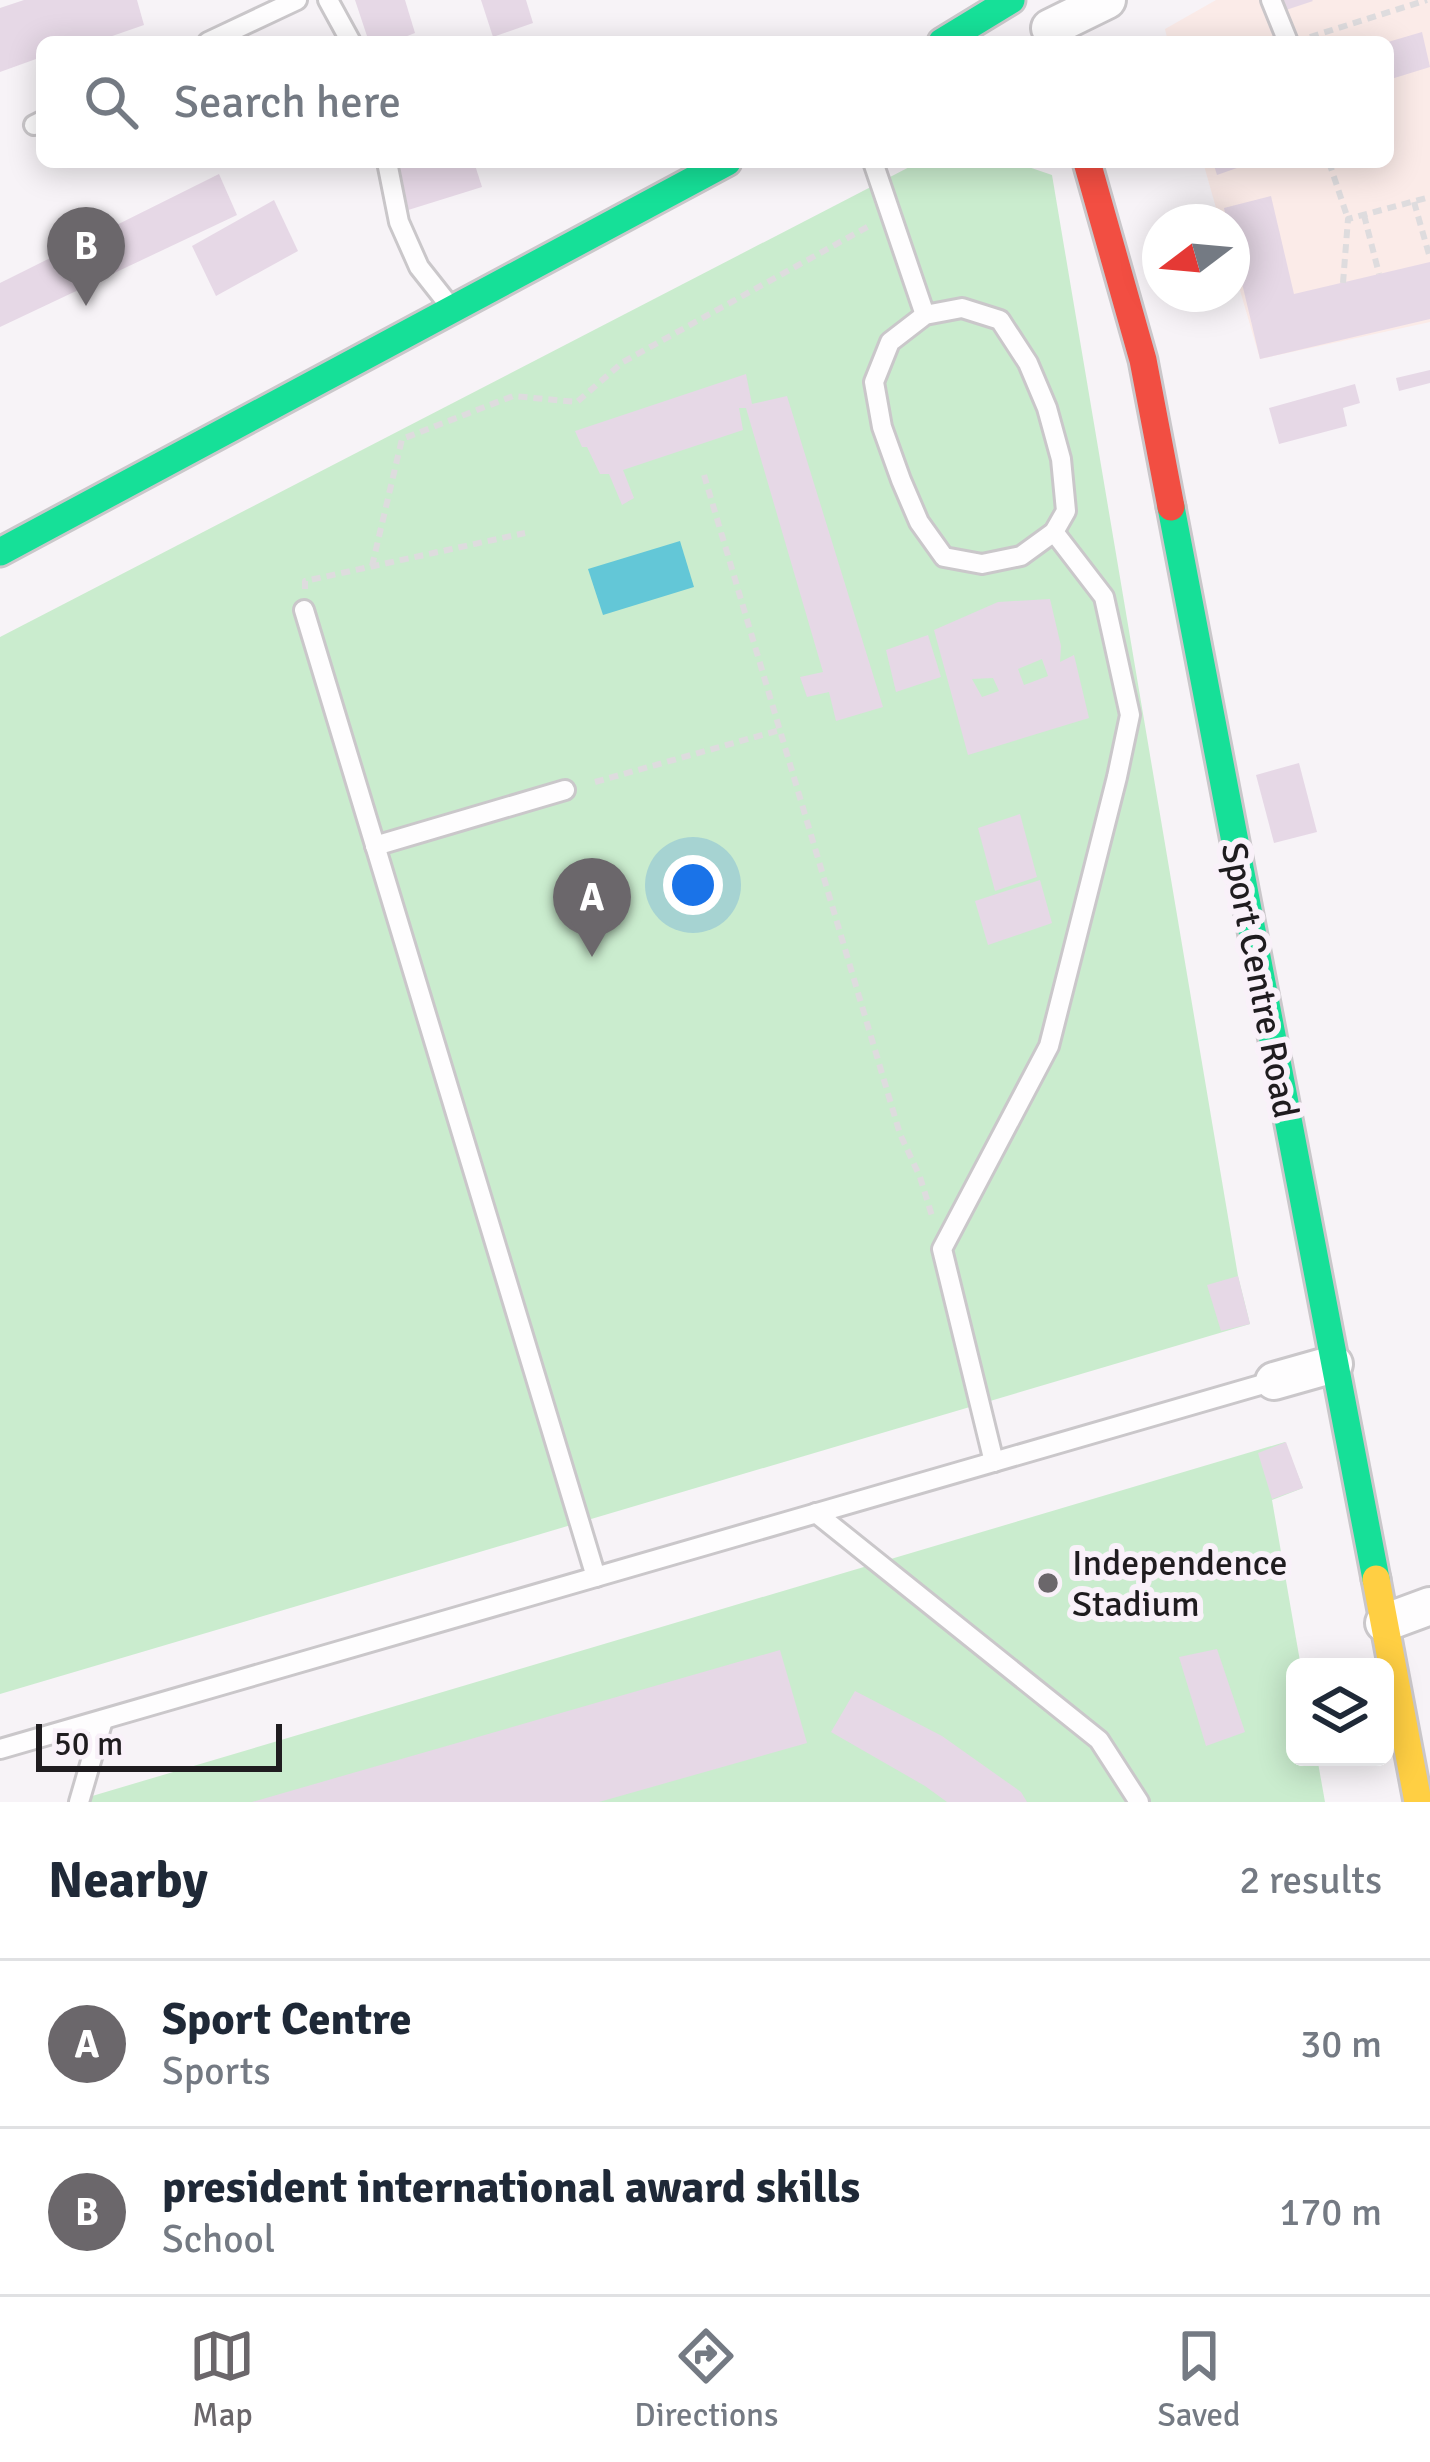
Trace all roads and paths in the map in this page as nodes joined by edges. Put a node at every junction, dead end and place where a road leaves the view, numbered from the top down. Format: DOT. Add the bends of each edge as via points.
graph roads {
  1 [pos="297,0"];
  2 [pos="328,0"];
  3 [pos="1011,0"];
  4 [pos="1107,0"];
  5 [pos="1271,0"];
  6 [pos="1427,0"];
  7 [pos="1048,23"];
  8 [pos="221,36"];
  9 [pos="348,36"];
  10 [pos="952,36"];
  11 [pos="1289,36"];
  12 [pos="1311,36"];
  13 [pos="388,168"];
  14 [pos="716,168"];
  15 [pos="875,168"];
  16 [pos="1090,168"];
  17 [pos="1331,168"];
  18 [pos="1430,197"];
  19 [pos="1414,202"];
  20 [pos="890,214"];
  21 [pos="1364,215"];
  22 [pos="1348,219"];
  23 [pos="1430,258"];
  24 [pos="1379,274"];
  25 [pos="1343,283"];
  26 [pos="452,309"];
  27 [pos="925,315"];
  28 [pos="704,475"];
  29 [pos="1054,532"];
  30 [pos="525,533"];
  31 [pos="0,552"];
  32 [pos="372,566"];
  33 [pos="304,610"];
  34 [pos="780,730"];
  35 [pos="595,782"];
  36 [pos="565,790"];
  37 [pos="375,846"];
  38 [pos="942,1249"];
  39 [pos="1334,1364"];
  40 [pos="1274,1381"];
  41 [pos="994,1462"];
  42 [pos="816,1514"];
  43 [pos="596,1577"];
  44 [pos="1430,1606"];
  45 [pos="1384,1623"];
  46 [pos="104,1720"];
  47 [pos="0,1750"];
  48 [pos="79,1802"];
  49 [pos="1139,1802"];
  50 [pos="1418,1802"];
  1 -- 8 [label="lane"];
  2 -- 9 [label="lane"];
  3 -- 10 [label="street"];
  4 -- 7 [label="street"];
  5 -- 11 [label="lane"];
  6 -- 12 [label="path"];
  13 -- 26 [label="lane" via="419,267"];
  14 -- 26 [label="street"];
  15 -- 20 [label="lane"];
  16 -- 39 [label="street, Sport Centre Road" via="1143,360"];
  17 -- 22 [label="path"];
  18 -- 19 [label="path"];
  19 -- 21 [label="path"];
  19 -- 23 [label="path"];
  20 -- 27 [label="lane"];
  20 -- 32 [label="path" via="622,362 577,402 513,395 402,440"];
  21 -- 22 [label="path"];
  21 -- 24 [label="path"];
  22 -- 25 [label="path"];
  26 -- 31 [label="street"];
  27 -- 29 [label="lane" via="962,308 1000,320 1028,363 1060,459 1066,511"];
  27 -- 29 [label="lane" via="890,342 874,382 882,427 919,522 944,556 982,564 1022,556"];
  28 -- 34 [label="path"];
  29 -- 38 [label="lane" via="1104,597 1130,715 1048,1046"];
  30 -- 32 [label="path"];
  32 -- 33 [label="path" via="305,581"];
  33 -- 37 [label="lane"];
  34 -- 35 [label="path"];
  34 -- 38 [label="path"];
  36 -- 37 [label="lane"];
  37 -- 43 [label="lane"];
  38 -- 41 [label="lane"];
  39 -- 40 [label="street"];
  39 -- 45 [label="street, Sport Centre Road"];
  40 -- 41 [label="lane"];
  41 -- 42 [label="lane"];
  42 -- 43 [label="lane"];
  42 -- 49 [label="lane" via="1099,1740"];
  43 -- 46 [label="lane"];
  44 -- 45 [label="street"];
  45 -- 50 [label="street, Sport Centre Road"];
  46 -- 47 [label="lane"];
  46 -- 48 [label="lane"];
}
